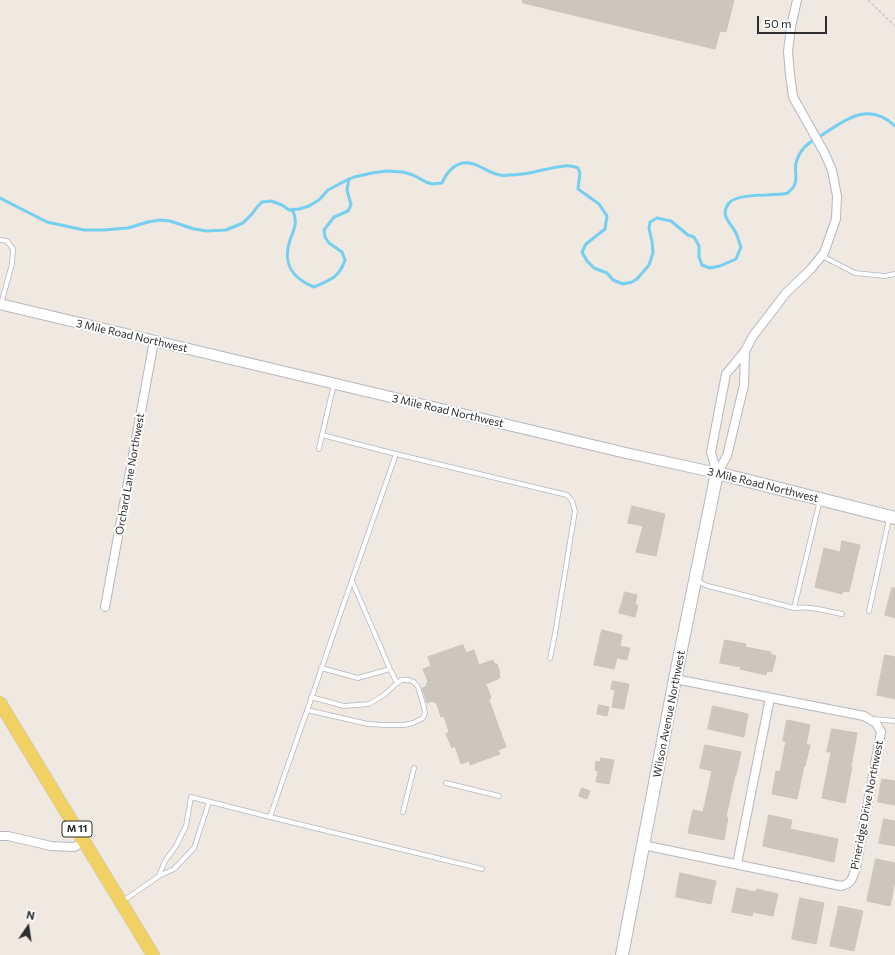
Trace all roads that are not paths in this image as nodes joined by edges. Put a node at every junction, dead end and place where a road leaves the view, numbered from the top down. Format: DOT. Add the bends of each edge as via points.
graph roads {
  1 [pos="797,0"];
  2 [pos="0,240"];
  3 [pos="822,256"];
  4 [pos="895,274"];
  5 [pos="1,304"];
  6 [pos="154,341"];
  7 [pos="744,351"];
  8 [pos="334,384"];
  9 [pos="322,435"];
  10 [pos="318,449"];
  11 [pos="396,454"];
  12 [pos="717,474"];
  13 [pos="820,500"];
  14 [pos="892,517"];
  15 [pos="695,580"];
  16 [pos="352,581"];
  17 [pos="105,607"];
  18 [pos="794,608"];
  19 [pos="869,611"];
  20 [pos="842,614"];
  21 [pos="550,658"];
  22 [pos="321,668"];
  23 [pos="390,669"];
  24 [pos="676,679"];
  25 [pos="397,683"];
  26 [pos="311,697"];
  27 [pos="770,698"];
  28 [pos="0,703"];
  29 [pos="307,710"];
  30 [pos="869,719"];
  31 [pos="895,721"];
  32 [pos="414,768"];
  33 [pos="446,783"];
  34 [pos="498,796"];
  35 [pos="209,802"];
  36 [pos="404,812"];
  37 [pos="270,817"];
  38 [pos="4,836"];
  39 [pos="84,842"];
  40 [pos="643,845"];
  41 [pos="737,864"];
  42 [pos="482,869"];
  43 [pos="159,876"];
  44 [pos="121,902"];
  45 [pos="153,955"];
  46 [pos="622,955"];
  1 -- 3 [label="street" via="788,51 794,97 832,170 837,196 836,219"];
  2 -- 5 [label="lane" via="7,241 13,249 12,264"];
  3 -- 4 [label="lane" via="855,273 886,276"];
  3 -- 7 [label="street" via="786,293"];
  5 -- 6 [label="street, 3 Mile Road Northwest"];
  6 -- 8 [label="street, 3 Mile Road Northwest"];
  6 -- 17 [label="street, Orchard Lane Northwest"];
  7 -- 12 [label="street" via="744,385 727,456"];
  7 -- 12 [label="street" via="726,374 722,389 711,452"];
  8 -- 9 [label="lane"];
  8 -- 12 [label="street, 3 Mile Road Northwest"];
  9 -- 10 [label="lane"];
  9 -- 11 [label="lane"];
  11 -- 16 [label="lane"];
  11 -- 21 [label="lane" via="567,495 572,501 575,511"];
  12 -- 13 [label="main road, 3 Mile Road Northwest"];
  12 -- 15 [label="main road, Wilson Avenue Northwest"];
  13 -- 14 [label="main road, 3 Mile Road Northwest"];
  13 -- 18 [label="lane"];
  14 -- 19 [label="lane"];
  15 -- 18 [label="lane" via="708,586"];
  15 -- 24 [label="main road, Wilson Avenue Northwest"];
  16 -- 22 [label="lane"];
  16 -- 23 [label="lane"];
  18 -- 20 [label="lane" via="813,608"];
  22 -- 23 [label="lane" via="358,678"];
  22 -- 26 [label="lane"];
  23 -- 25 [label="lane"];
  24 -- 27 [label="street"];
  24 -- 40 [label="main road, Wilson Avenue Northwest"];
  25 -- 26 [label="lane" via="384,695 368,704 344,706"];
  25 -- 29 [label="lane" via="409,680 418,686 424,713 422,718 413,723 368,724"];
  26 -- 29 [label="lane"];
  27 -- 30 [label="street"];
  27 -- 41 [label="street"];
  28 -- 39 [label="main road, M 11"];
  29 -- 37 [label="lane"];
  30 -- 31 [label="lane"];
  30 -- 41 [label="street, Pineridge Drive Northwest" via="876,723 881,732 856,867 847,885 841,886"];
  32 -- 36 [label="lane"];
  33 -- 34 [label="lane"];
  35 -- 37 [label="lane"];
  35 -- 43 [label="lane" via="194,848 174,869"];
  35 -- 43 [label="lane" via="191,797 186,826"];
  37 -- 42 [label="lane"];
  38 -- 39 [label="street" via="51,846 74,847"];
  39 -- 44 [label="main road, M 11"];
  40 -- 41 [label="street, Pineridge Drive Northwest"];
  40 -- 46 [label="main road, Wilson Avenue Northwest"];
  43 -- 44 [label="lane"];
  44 -- 45 [label="main road, M 11"];
}
